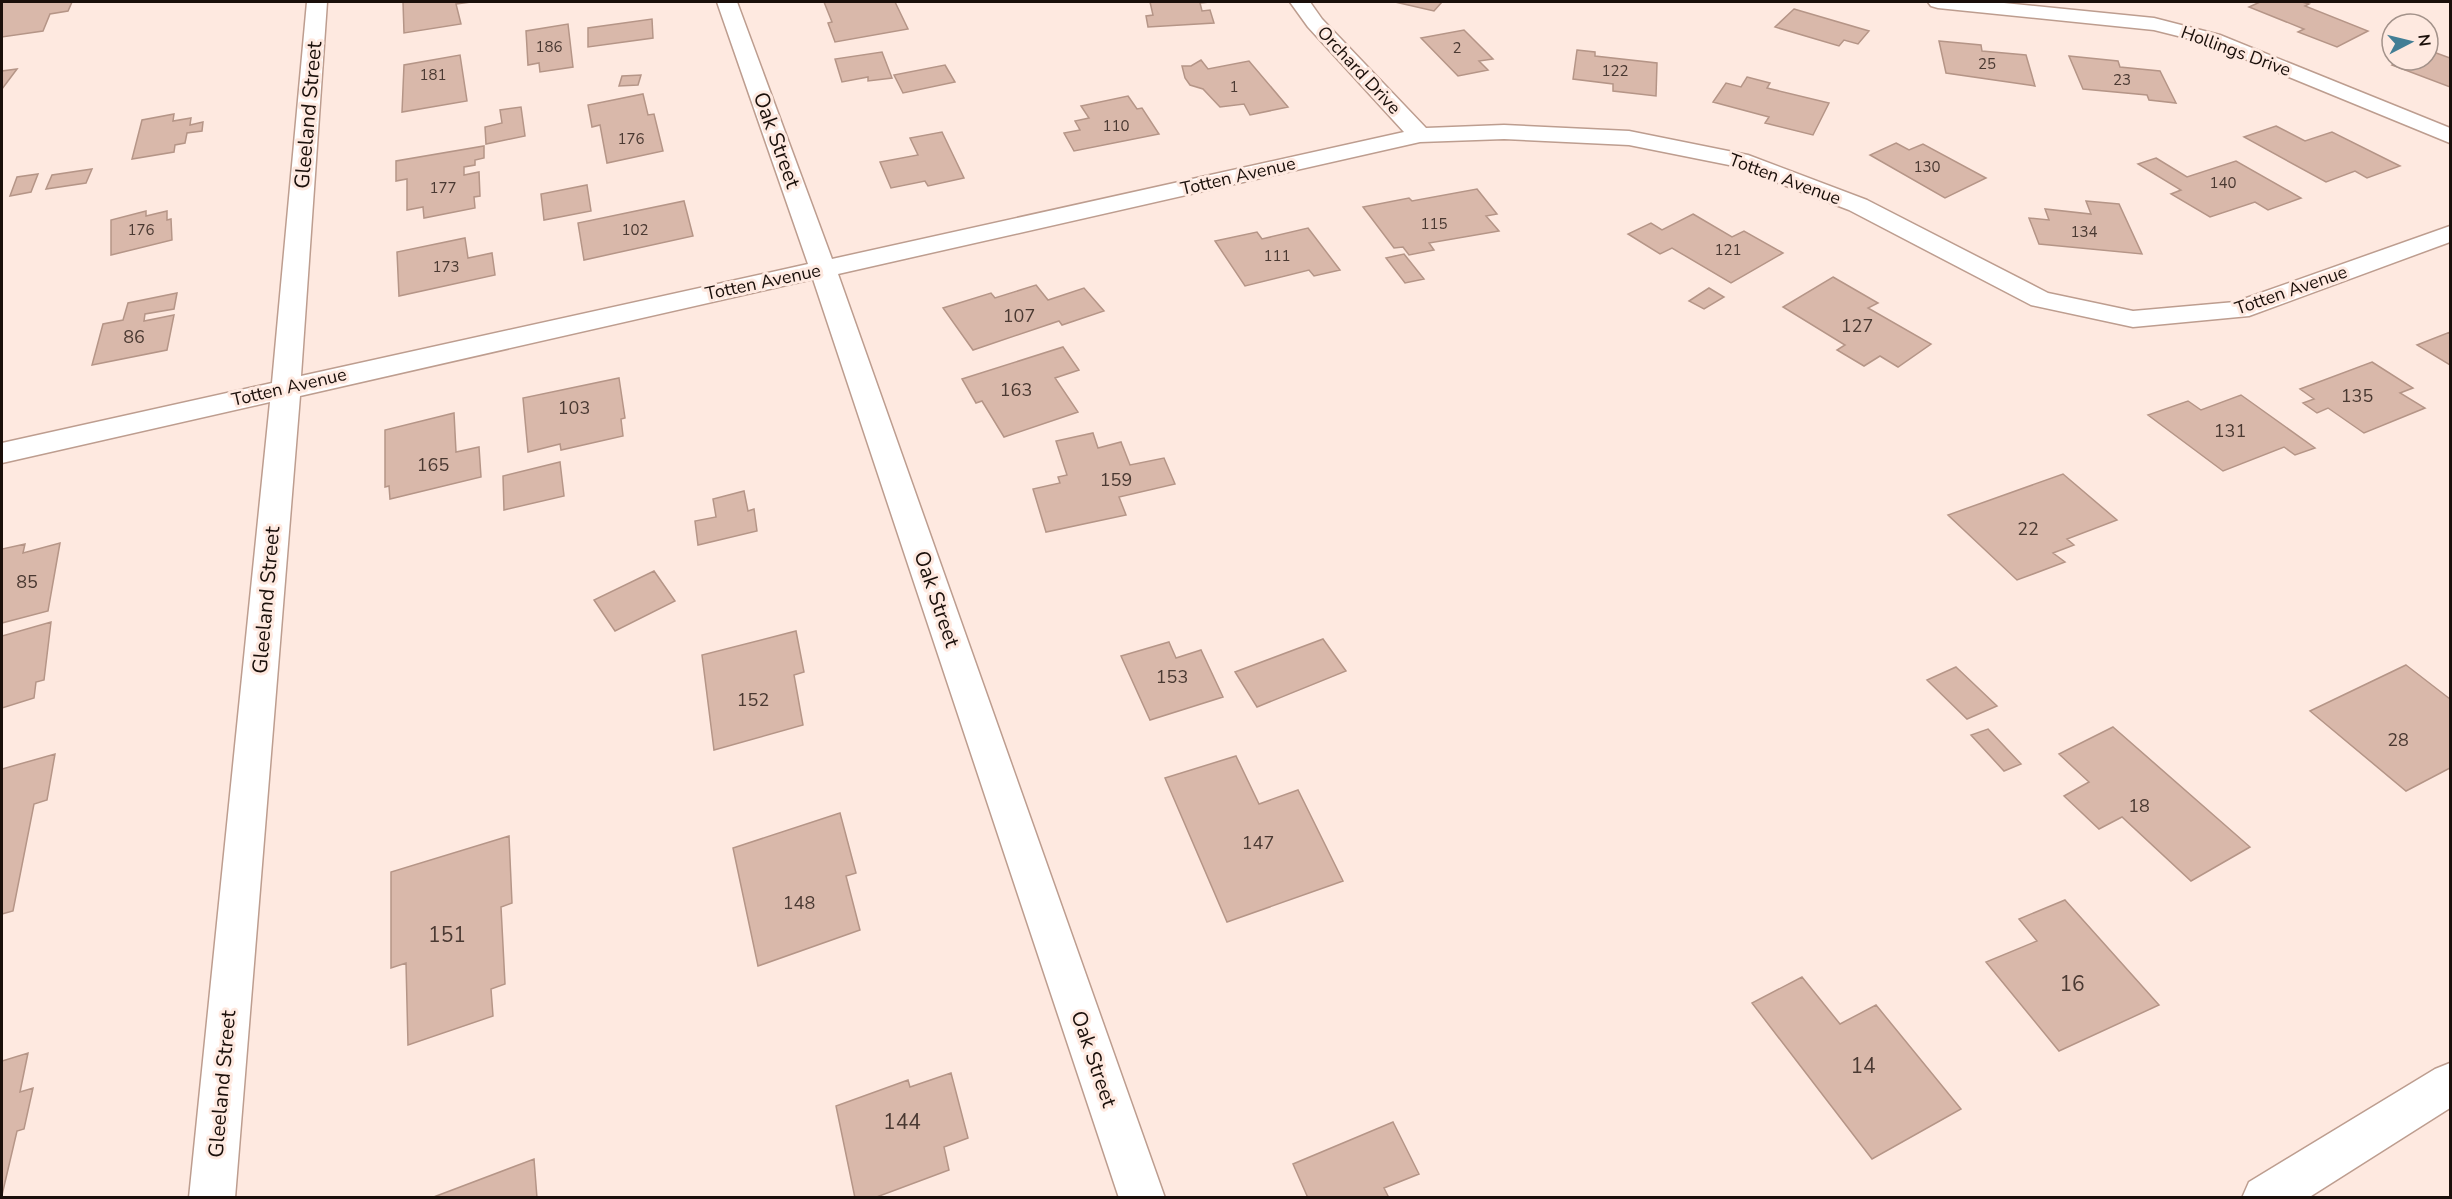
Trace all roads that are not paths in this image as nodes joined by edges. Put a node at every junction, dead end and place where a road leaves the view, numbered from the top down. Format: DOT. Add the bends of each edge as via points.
graph roads {
  1 [pos="317,2"];
  2 [pos="728,2"];
  3 [pos="1300,2"];
  4 [pos="1938,2"];
  5 [pos="1420,135"];
  6 [pos="2451,136"];
  7 [pos="2451,234"];
  8 [pos="824,269"];
  9 [pos="286,388"];
  10 [pos="2,453"];
  11 [pos="2451,1084"];
  12 [pos="212,1197"];
  13 [pos="1142,1197"];
  14 [pos="2265,1197"];
  1 -- 9 [label="street, Gleeland Street"];
  2 -- 8 [label="street, Oak Street"];
  3 -- 5 [label="street, Orchard Drive"];
  4 -- 6 [label="street, Hollings Drive" via="2154,24 2213,39"];
  5 -- 7 [label="street, Totten Avenue" via="1504,132 1629,138 1740,160 1858,205 2040,299 2133,319 2239,310"];
  5 -- 8 [label="street, Totten Avenue"];
  8 -- 9 [label="street, Totten Avenue"];
  8 -- 13 [label="street, Oak Street"];
  9 -- 10 [label="street, Totten Avenue"];
  9 -- 12 [label="street, Gleeland Street"];
  11 -- 14 [label="street"];
}
